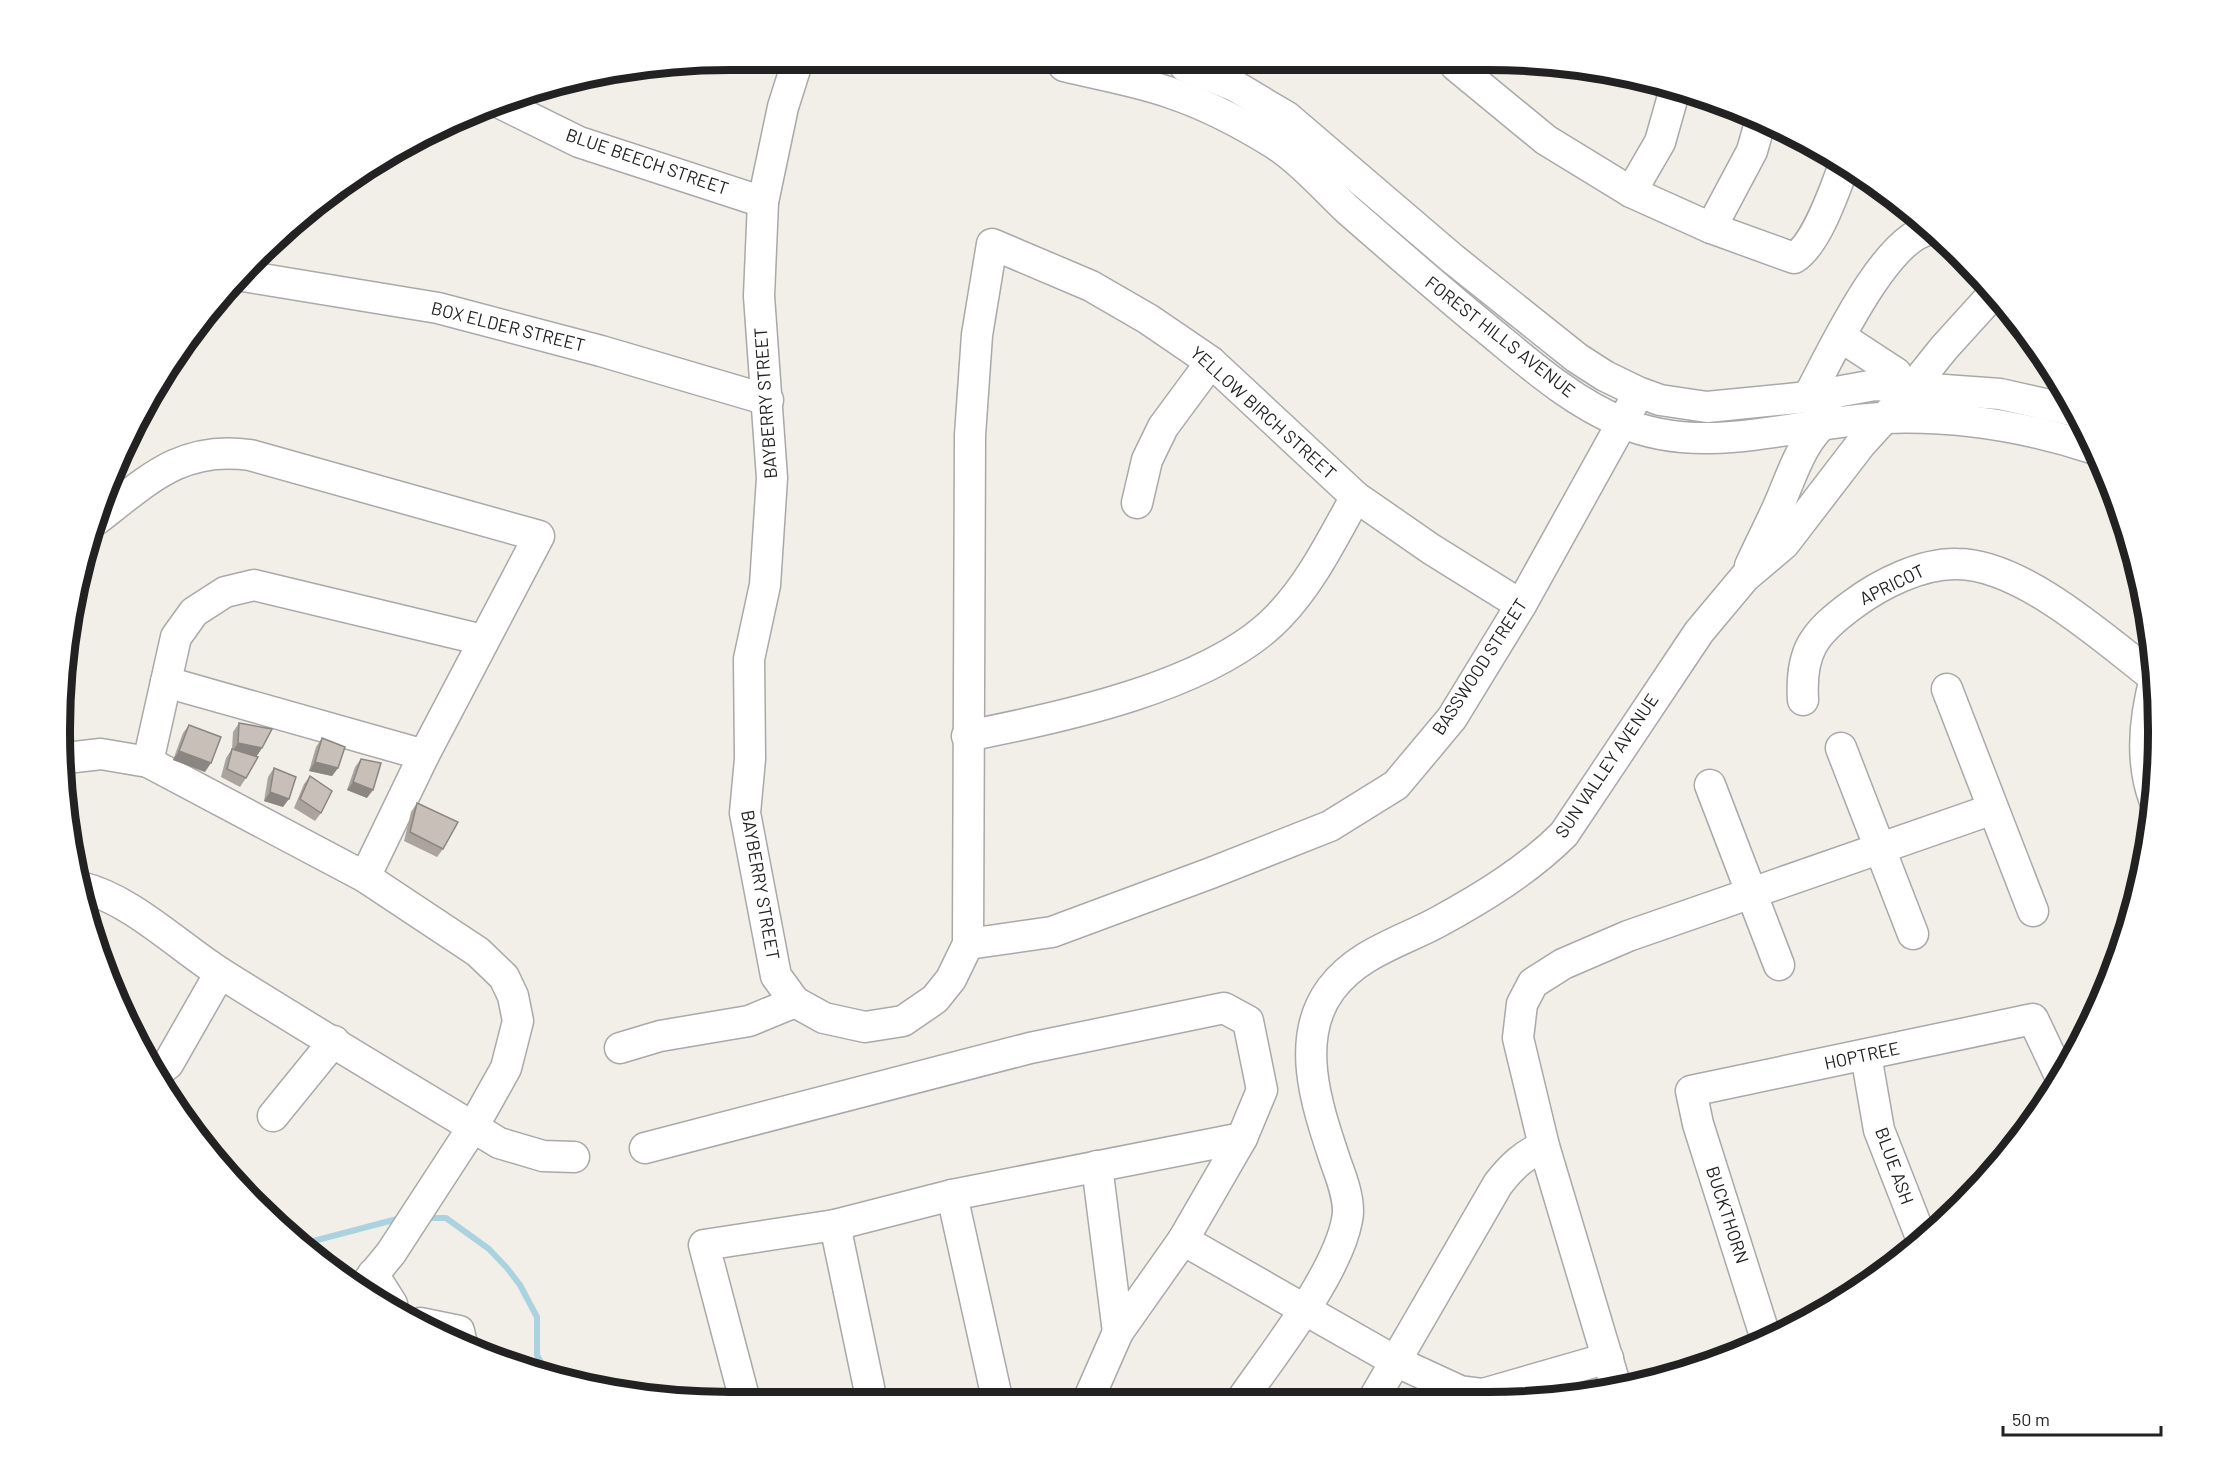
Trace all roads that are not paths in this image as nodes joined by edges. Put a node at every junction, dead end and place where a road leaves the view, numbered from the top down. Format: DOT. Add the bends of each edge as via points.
graph roads {
  1 [pos="795,70"];
  2 [pos="1081,70"];
  3 [pos="1195,70"];
  4 [pos="1461,70"];
  5 [pos="1673,97"];
  6 [pos="512,109"];
  7 [pos="1758,129"];
  8 [pos="1841,173"];
  9 [pos="1631,192"];
  10 [pos="763,202"];
  11 [pos="1712,228"];
  12 [pos="1924,235"];
  13 [pos="992,244"];
  14 [pos="251,277"];
  15 [pos="1988,300"];
  16 [pos="1841,337"];
  17 [pos="1211,362"];
  18 [pos="1895,382"];
  19 [pos="1638,392"];
  20 [pos="1808,397"];
  21 [pos="768,400"];
  22 [pos="2064,408"];
  23 [pos="1885,418"];
  24 [pos="1623,423"];
  25 [pos="1822,423"];
  26 [pos="2083,445"];
  27 [pos="118,486"];
  28 [pos="1356,497"];
  29 [pos="1137,504"];
  30 [pos="1745,577"];
  31 [pos="1521,605"];
  32 [pos="483,640"];
  33 [pos="2145,670"];
  34 [pos="166,682"];
  35 [pos="1947,689"];
  36 [pos="1803,700"];
  37 [pos="2148,722"];
  38 [pos="967,736"];
  39 [pos="1841,748"];
  40 [pos="424,755"];
  41 [pos="71,757"];
  42 [pos="148,762"];
  43 [pos="2147,764"];
  44 [pos="1710,784"];
  45 [pos="1993,809"];
  46 [pos="1880,848"];
  47 [pos="365,877"];
  48 [pos="90,891"];
  49 [pos="1751,892"];
  50 [pos="2033,911"];
  51 [pos="1914,934"];
  52 [pos="968,944"];
  53 [pos="1779,965"];
  54 [pos="220,973"];
  55 [pos="795,1002"];
  56 [pos="334,1041"];
  57 [pos="620,1048"];
  58 [pos="1866,1055"];
  59 [pos="2056,1067"];
  60 [pos="163,1068"];
  61 [pos="1691,1091"];
  62 [pos="273,1116"];
  63 [pos="473,1127"];
  64 [pos="1242,1138"];
  65 [pos="1544,1146"];
  66 [pos="645,1148"];
  67 [pos="574,1157"];
  68 [pos="1097,1166"];
  69 [pos="952,1195"];
  70 [pos="836,1226"];
  71 [pos="1919,1232"];
  72 [pos="1183,1240"];
  73 [pos="376,1271"];
  74 [pos="387,1295"];
  75 [pos="1304,1309"];
  76 [pos="1764,1331"];
  77 [pos="1118,1332"];
  78 [pos="1608,1358"];
  79 [pos="1395,1361"];
  80 [pos="1614,1379"];
  81 [pos="1502,1391"];
  82 [pos="743,1392"];
  83 [pos="870,1392"];
  84 [pos="996,1392"];
  85 [pos="1092,1392"];
  86 [pos="1247,1392"];
  87 [pos="1378,1392"];
  88 [pos="1464,1392"];
  1 -- 10 [label="street, BAYBERRY STREET"];
  2 -- 24 [label="street, FOREST HILLS AVENUE" via="1171,93 1226,117 1277,146 1518,355 1557,385"];
  3 -- 19 [label="street, FOREST HILLS AVENUE" via="1235,86 1287,117 1453,259 1577,358"];
  4 -- 9 [label="street" via="1546,140"];
  5 -- 9 [label="street" via="1660,142"];
  6 -- 10 [label="street, BLUE BEECH STREET" via="579,142"];
  7 -- 11 [label="street" via="1752,151"];
  8 -- 11 [label="street" via="1806,246 1794,258"];
  9 -- 11 [label="street"];
  10 -- 21 [label="street, BAYBERRY STREET" via="759,296"];
  12 -- 16 [label="street" via="1899,249 1874,277"];
  13 -- 17 [label="street, YELLOW BIRCH STREET" via="1090,286"];
  13 -- 38 [label="street, BAYBERRY STREET" via="977,334 970,435"];
  14 -- 21 [label="street, BOX ELDER STREET" via="438,308"];
  15 -- 18 [label="street, SUN VALLEY AVENUE" via="1944,348"];
  16 -- 18 [label="street"];
  16 -- 20 [label="street"];
  17 -- 28 [label="street, YELLOW BIRCH STREET"];
  17 -- 29 [label="street" via="1163,427 1147,460"];
  18 -- 20 [label="street, FOREST HILLS AVENUE"];
  18 -- 22 [label="street, FOREST HILLS AVENUE" via="2000,394"];
  18 -- 23 [label="street, SUN VALLEY AVENUE"];
  18 -- 25 [label="street, SUN VALLEY AVENUE"];
  19 -- 20 [label="street, FOREST HILLS AVENUE" via="1707,407"];
  19 -- 24 [label="street, BASSWOOD STREET"];
  21 -- 55 [label="street, BAYBERRY STREET" via="772,478 765,585 749,659 750,759 745,813 776,976"];
  23 -- 25 [label="street, FOREST HILLS AVENUE"];
  23 -- 26 [label="street, FOREST HILLS AVENUE" via="1992,424"];
  23 -- 30 [label="street, SUN VALLEY AVENUE" via="1784,543"];
  24 -- 25 [label="street, FOREST HILLS AVENUE" via="1660,434 1714,439"];
  24 -- 31 [label="street, BASSWOOD STREET"];
  25 -- 30 [label="street, SUN VALLEY AVENUE" via="1795,462"];
  27 -- 32 [label="street" via="200,454 226,452 250,455 538,536"];
  28 -- 31 [label="street, YELLOW BIRCH STREET"];
  28 -- 38 [label="street" via="1313,572 1279,616 1246,644 1184,677 1059,718"];
  30 -- 75 [label="street, SUN VALLEY AVENUE" via="1664,680 1564,834 1542,856 1437,922 1354,964 1330,989 1317,1020 1312,1054 1314,1096 1342,1179 1348,1217 1340,1246"];
  31 -- 52 [label="street, BASSWOOD STREET" via="1452,718 1396,785 1330,826 1052,932"];
  32 -- 34 [label="street" via="254,585 225,592 194,612 176,637"];
  32 -- 40 [label="street"];
  33 -- 36 [label="street, APRICOT" via="2069,611 2012,576 1959,564 1928,567 1888,584 1835,618 1804,658"];
  34 -- 40 [label="street"];
  34 -- 42 [label="street"];
  35 -- 45 [label="street"];
  37 -- 43 [label="street"];
  38 -- 52 [label="street, BAYBERRY STREET"];
  39 -- 46 [label="street"];
  40 -- 47 [label="street"];
  41 -- 42 [label="street" via="100,754"];
  42 -- 47 [label="street"];
  44 -- 49 [label="street"];
  45 -- 46 [label="street"];
  45 -- 50 [label="street"];
  46 -- 49 [label="street"];
  46 -- 51 [label="street"];
  47 -- 63 [label="street" via="478,952 504,977 513,996 518,1021 506,1068"];
  48 -- 54 [label="street" via="154,924"];
  49 -- 53 [label="street"];
  49 -- 65 [label="street" via="1628,936 1563,964 1533,983 1522,1004 1518,1038"];
  52 -- 55 [label="street, BAYBERRY STREET" via="951,979 935,999 903,1021 865,1027 824,1018"];
  54 -- 56 [label="street"];
  54 -- 60 [label="street"];
  55 -- 57 [label="street" via="749,1022 660,1036"];
  56 -- 62 [label="street"];
  56 -- 63 [label="street"];
  58 -- 59 [label="street, HOPTREE" via="2033,1019"];
  58 -- 61 [label="street, HOPTREE"];
  58 -- 71 [label="street, BLUE ASH" via="1879,1130"];
  61 -- 76 [label="street, BUCKTHORN"];
  63 -- 67 [label="street" via="524,1152"];
  63 -- 73 [label="street"];
  64 -- 66 [label="street" via="1262,1090 1248,1021 1224,1008 1030,1048"];
  64 -- 68 [label="street"];
  64 -- 72 [label="street"];
  65 -- 78 [label="street"];
  65 -- 79 [label="street" via="1512,1166 1498,1184"];
  68 -- 69 [label="street"];
  68 -- 77 [label="street"];
  69 -- 70 [label="street"];
  69 -- 84 [label="street"];
  70 -- 82 [label="street" via="704,1245"];
  70 -- 83 [label="street"];
  72 -- 75 [label="street"];
  72 -- 77 [label="street"];
  73 -- 74 [label="street"];
  75 -- 79 [label="street"];
  75 -- 86 [label="street, SUN VALLEY AVENUE"];
  77 -- 85 [label="street"];
  78 -- 80 [label="street"];
  78 -- 81 [label="street"];
  79 -- 87 [label="street"];
  79 -- 88 [label="street"];
}
